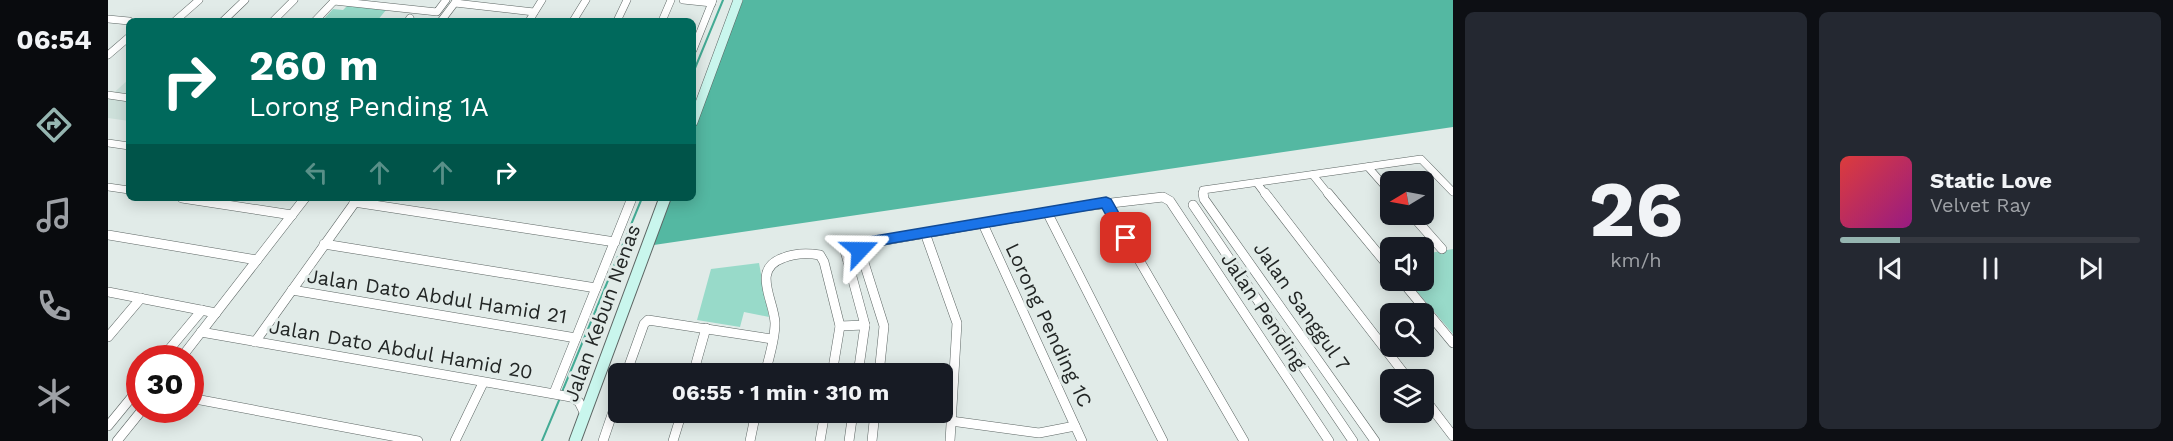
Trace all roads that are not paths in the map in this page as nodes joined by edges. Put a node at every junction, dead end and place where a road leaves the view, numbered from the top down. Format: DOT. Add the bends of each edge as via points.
graph roads {
  1 [pos="199,0"];
  2 [pos="245,0"];
  3 [pos="294,0"];
  4 [pos="446,0"];
  5 [pos="542,0"];
  6 [pos="585,0"];
  7 [pos="627,0"];
  8 [pos="672,0"];
  9 [pos="683,0"];
  10 [pos="738,0"];
  11 [pos="334,1"];
  12 [pos="456,2"];
  13 [pos="713,2"];
  14 [pos="534,12"];
  15 [pos="178,18"];
  16 [pos="226,18"];
  17 [pos="276,18"];
  18 [pos="318,18"];
  19 [pos="443,18"];
  20 [pos="531,18"];
  21 [pos="575,18"];
  22 [pos="618,18"];
  23 [pos="663,18"];
  24 [pos="108,19"];
  25 [pos="126,21"];
  26 [pos="126,40"];
  27 [pos="696,43"];
  28 [pos="108,55"];
  29 [pos="108,95"];
  30 [pos="126,98"];
  31 [pos="696,114"];
  32 [pos="108,143"];
  33 [pos="126,146"];
  34 [pos="1368,167"];
  35 [pos="1313,175"];
  36 [pos="1380,181"];
  37 [pos="1257,183"];
  38 [pos="108,187"];
  39 [pos="126,190"];
  40 [pos="1453,192"];
  41 [pos="201,201"];
  42 [pos="303,201"];
  43 [pos="355,201"];
  44 [pos="362,201"];
  45 [pos="631,201"];
  46 [pos="664,201"];
  47 [pos="1106,202"];
  48 [pos="1193,205"];
  49 [pos="1047,212"];
  50 [pos="292,215"];
  51 [pos="983,224"];
  52 [pos="1421,225"];
  53 [pos="925,233"];
  54 [pos="108,235"];
  55 [pos="615,242"];
  56 [pos="324,244"];
  57 [pos="844,248"];
  58 [pos="1442,249"];
  59 [pos="1380,256"];
  60 [pos="257,260"];
  61 [pos="596,288"];
  62 [pos="292,290"];
  63 [pos="1410,291"];
  64 [pos="108,292"];
  65 [pos="141,298"];
  66 [pos="202,310"];
  67 [pos="216,313"];
  68 [pos="865,325"];
  69 [pos="840,326"];
  70 [pos="706,328"];
  71 [pos="201,332"];
  72 [pos="108,337"];
  73 [pos="576,338"];
  74 [pos="772,339"];
  75 [pos="255,342"];
  76 [pos="1453,343"];
  77 [pos="173,345"];
  78 [pos="191,345"];
  79 [pos="630,363"];
  80 [pos="696,363"];
  81 [pos="767,363"];
  82 [pos="834,363"];
  83 [pos="860,363"];
  84 [pos="880,363"];
  85 [pos="1401,369"];
  86 [pos="483,383"];
  87 [pos="953,388"];
  88 [pos="554,393"];
  89 [pos="204,401"];
  90 [pos="126,404"];
  91 [pos="1434,411"];
  92 [pos="585,414"];
  93 [pos="953,421"];
  94 [pos="132,423"];
  95 [pos="609,423"];
  96 [pos="679,423"];
  97 [pos="754,423"];
  98 [pos="823,423"];
  99 [pos="851,423"];
  100 [pos="874,423"];
  101 [pos="951,423"];
  102 [pos="108,426"];
  103 [pos="1076,426"];
  104 [pos="1453,436"];
  105 [pos="117,441"];
  106 [pos="418,441"];
  107 [pos="455,441"];
  108 [pos="575,441"];
  109 [pos="603,441"];
  110 [pos="673,441"];
  111 [pos="750,441"];
  112 [pos="820,441"];
  113 [pos="849,441"];
  114 [pos="872,441"];
  115 [pos="950,441"];
  116 [pos="1082,441"];
  117 [pos="1163,441"];
  118 [pos="1244,441"];
  119 [pos="1329,441"];
  120 [pos="1353,441"];
  121 [pos="1375,441"];
  1 -- 15 [label="street"];
  2 -- 16 [label="street"];
  3 -- 17 [label="street"];
  4 -- 11 [label="street" via="438,12"];
  5 -- 14 [label="street"];
  6 -- 21 [label="street"];
  7 -- 22 [label="street"];
  8 -- 23 [label="street"];
  9 -- 13 [label="street"];
  10 -- 31 [label="street"];
  11 -- 18 [label="street"];
  12 -- 14 [label="street"];
  12 -- 19 [label="street"];
  13 -- 27 [label="street"];
  14 -- 20 [label="street"];
  24 -- 25 [label="street"];
  26 -- 28 [label="street"];
  29 -- 30 [label="street"];
  32 -- 33 [label="street"];
  34 -- 35 [label="street"];
  34 -- 36 [label="street"];
  34 -- 40 [label="street" via="1421,159"];
  35 -- 37 [label="street"];
  35 -- 59 [label="street"];
  37 -- 85 [label="street"];
  37 -- 121 [label="street, Jalan Sanggul 7" via="1203,190 1204,199"];
  38 -- 39 [label="street"];
  41 -- 50 [label="street"];
  42 -- 50 [label="street"];
  43 -- 56 [label="street"];
  44 -- 55 [label="street"];
  45 -- 55 [label="street"];
  46 -- 92 [label="street, Jalan Kebun Nenas"];
  47 -- 49 [label="street"];
  47 -- 118 [label="street"];
  47 -- 119 [label="street, Jalan Pending" via="1157,196 1170,201"];
  48 -- 120 [label="street"];
  49 -- 51 [label="street"];
  49 -- 117 [label="street"];
  50 -- 60 [label="street"];
  51 -- 53 [label="street"];
  51 -- 103 [label="street, Lorong Pending 1C"];
  52 -- 58 [label="street"];
  53 -- 84 [label="street" via="863,244 860,250 884,326"];
  53 -- 87 [label="street" via="957,323"];
  54 -- 60 [label="street"];
  55 -- 61 [label="street"];
  56 -- 61 [label="street"];
  56 -- 62 [label="street"];
  57 -- 68 [label="street"];
  60 -- 67 [label="street"];
  61 -- 73 [label="street"];
  62 -- 73 [label="street, Jalan Dato Abdul Hamid 21"];
  62 -- 75 [label="street"];
  63 -- 76 [label="street"];
  64 -- 65 [label="street"];
  65 -- 66 [label="street"];
  65 -- 72 [label="street"];
  66 -- 67 [label="street"];
  66 -- 77 [label="street"];
  67 -- 71 [label="street"];
  68 -- 69 [label="street"];
  68 -- 83 [label="street"];
  69 -- 74 [label="street" via="820,255 809,253 772,260 765,277 776,323"];
  69 -- 82 [label="street"];
  70 -- 74 [label="street"];
  70 -- 79 [label="street" via="648,320"];
  70 -- 80 [label="street"];
  71 -- 75 [label="street, Jalan Dato Abdul Hamid 20"];
  71 -- 78 [label="street"];
  73 -- 88 [label="street"];
  74 -- 81 [label="street"];
  75 -- 86 [label="street, Jalan Dato Abdul Hamid 20"];
  86 -- 88 [label="street, Jalan Dato Abdul Hamid 20"];
  86 -- 107 [label="street"];
  88 -- 92 [label="street, Jalan Dato Abdul Hamid 20" via="577,399"];
  89 -- 106 [label="street"];
  90 -- 102 [label="street"];
  91 -- 104 [label="street"];
  92 -- 108 [label="street, Jalan Kebun Nenas"];
  93 -- 103 [label="street" via="1039,433"];
  94 -- 105 [label="street"];
  95 -- 109 [label="street"];
  96 -- 110 [label="street"];
  97 -- 111 [label="street"];
  98 -- 112 [label="street"];
  99 -- 113 [label="street"];
  100 -- 114 [label="street"];
  101 -- 115 [label="street"];
  103 -- 116 [label="street, Lorong Pending 1C"];
}
